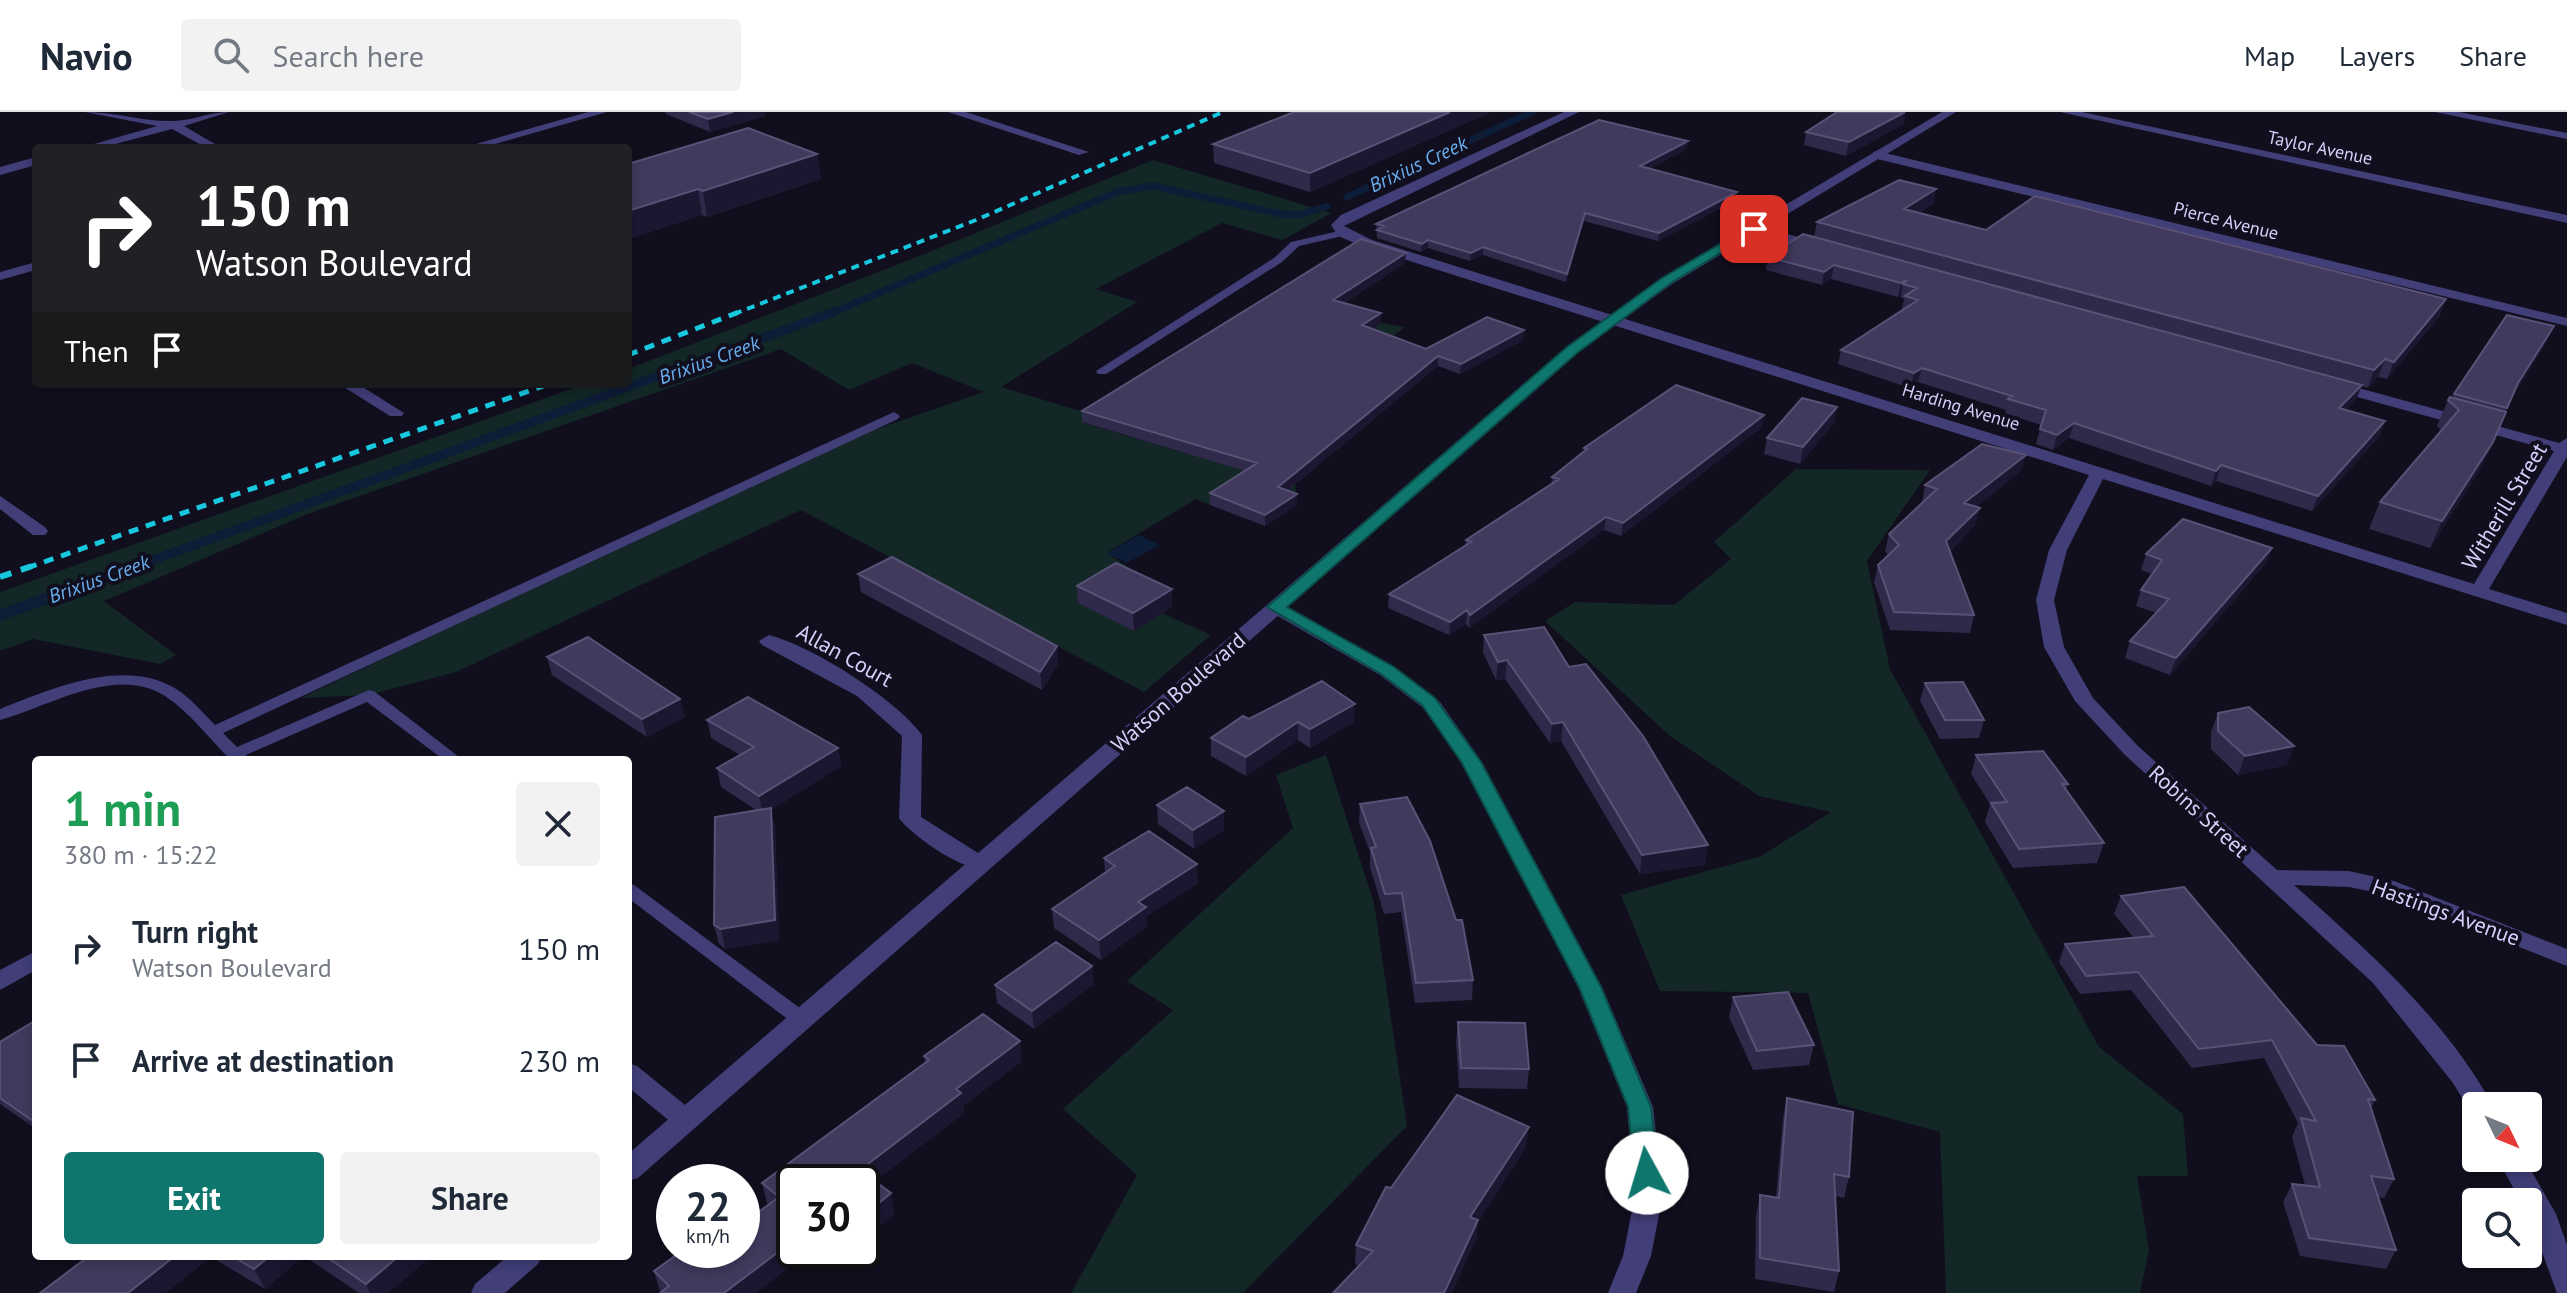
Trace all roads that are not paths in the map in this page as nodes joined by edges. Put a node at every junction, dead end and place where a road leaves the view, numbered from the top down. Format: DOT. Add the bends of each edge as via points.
graph roads {
  1 [pos="91,112"];
  2 [pos="223,112"];
  3 [pos="601,112"];
  4 [pos="954,112"];
  5 [pos="983,112"];
  6 [pos="1573,112"];
  7 [pos="1950,112"];
  8 [pos="2066,112"];
  9 [pos="2441,112"];
  10 [pos="969,117"];
  11 [pos="174,125"];
  12 [pos="2567,136"];
  13 [pos="101,144"];
  14 [pos="209,144"];
  15 [pos="483,144"];
  16 [pos="1083,152"];
  17 [pos="1877,155"];
  18 [pos="32,162"];
  19 [pos="0,171"];
  20 [pos="2567,219"];
  21 [pos="1754,229"];
  22 [pos="1343,233"];
  23 [pos="1835,251"];
  24 [pos="32,267"];
  25 [pos="0,276"];
  26 [pos="1612,319"];
  27 [pos="2567,322"];
  28 [pos="1102,371"];
  29 [pos="2322,383"];
  30 [pos="354,388"];
  31 [pos="396,413"];
  32 [pos="894,416"];
  33 [pos="2566,447"];
  34 [pos="2099,471"];
  35 [pos="0,501"];
  36 [pos="39,531"];
  37 [pos="2479,591"];
  38 [pos="1276,607"];
  39 [pos="2567,619"];
  40 [pos="769,641"];
  41 [pos="0,715"];
  42 [pos="212,732"];
  43 [pos="237,756"];
  44 [pos="240,756"];
  45 [pos="450,756"];
  46 [pos="978,863"];
  47 [pos="2274,877"];
  48 [pos="632,892"];
  49 [pos="2567,958"];
  50 [pos="32,961"];
  51 [pos="0,981"];
  52 [pos="801,1019"];
  53 [pos="632,1076"];
  54 [pos="2472,1092"];
  55 [pos="686,1120"];
  56 [pos="632,1167"];
  57 [pos="2518,1172"];
  58 [pos="523,1260"];
  59 [pos="2567,1285"];
  60 [pos="485,1293"];
  61 [pos="1622,1293"];
  1 -- 11 [label="street"];
  2 -- 11 [label="street"];
  3 -- 15 [label="street"];
  4 -- 10 [label="street"];
  5 -- 10 [label="street"];
  6 -- 22 [label="street" via="1346,218 1337,225"];
  7 -- 17 [label="street, Watson Boulevard"];
  8 -- 20 [label="street, Taylor Avenue"];
  9 -- 12 [label="street"];
  10 -- 16 [label="street"];
  11 -- 13 [label="street"];
  11 -- 14 [label="street"];
  17 -- 21 [label="street, Watson Boulevard"];
  17 -- 27 [label="street, Pierce Avenue"];
  18 -- 19 [label="street"];
  21 -- 23 [label="street"];
  21 -- 26 [label="street, Watson Boulevard"];
  22 -- 26 [label="street, Harding Avenue"];
  22 -- 28 [label="lane" via="1295,244 1278,260"];
  24 -- 25 [label="street"];
  26 -- 34 [label="street, Harding Avenue"];
  26 -- 38 [label="street, Watson Boulevard"];
  29 -- 33 [label="street"];
  30 -- 31 [label="street"];
  32 -- 42 [label="lane"];
  33 -- 37 [label="street, Witherill Street"];
  34 -- 37 [label="street, Harding Avenue"];
  34 -- 47 [label="street, Robins Street" via="2056,558 2045,600 2054,647 2085,701 2131,750"];
  35 -- 36 [label="street"];
  37 -- 39 [label="street, Harding Avenue"];
  38 -- 46 [label="street, Watson Boulevard"];
  38 -- 61 [label="street" via="1387,671 1433,706 1472,762 1590,987 1640,1107 1649,1195 1637,1256"];
  40 -- 46 [label="street, Allan Court" via="890,708 912,735 910,818"];
  41 -- 42 [label="lane" via="62,690 132,681 165,689"];
  42 -- 43 [label="lane"];
  44 -- 45 [label="lane" via="369,695"];
  46 -- 52 [label="street, Watson Boulevard"];
  47 -- 49 [label="street, Hastings Avenue" via="2349,879 2394,889"];
  47 -- 54 [label="street, Robins Street" via="2382,977"];
  48 -- 52 [label="lane"];
  50 -- 51 [label="street"];
  52 -- 55 [label="street, Watson Boulevard"];
  53 -- 55 [label="street"];
  55 -- 56 [label="street, Watson Boulevard"];
  57 -- 59 [label="street" via="2542,1214"];
  58 -- 60 [label="street"];
}
